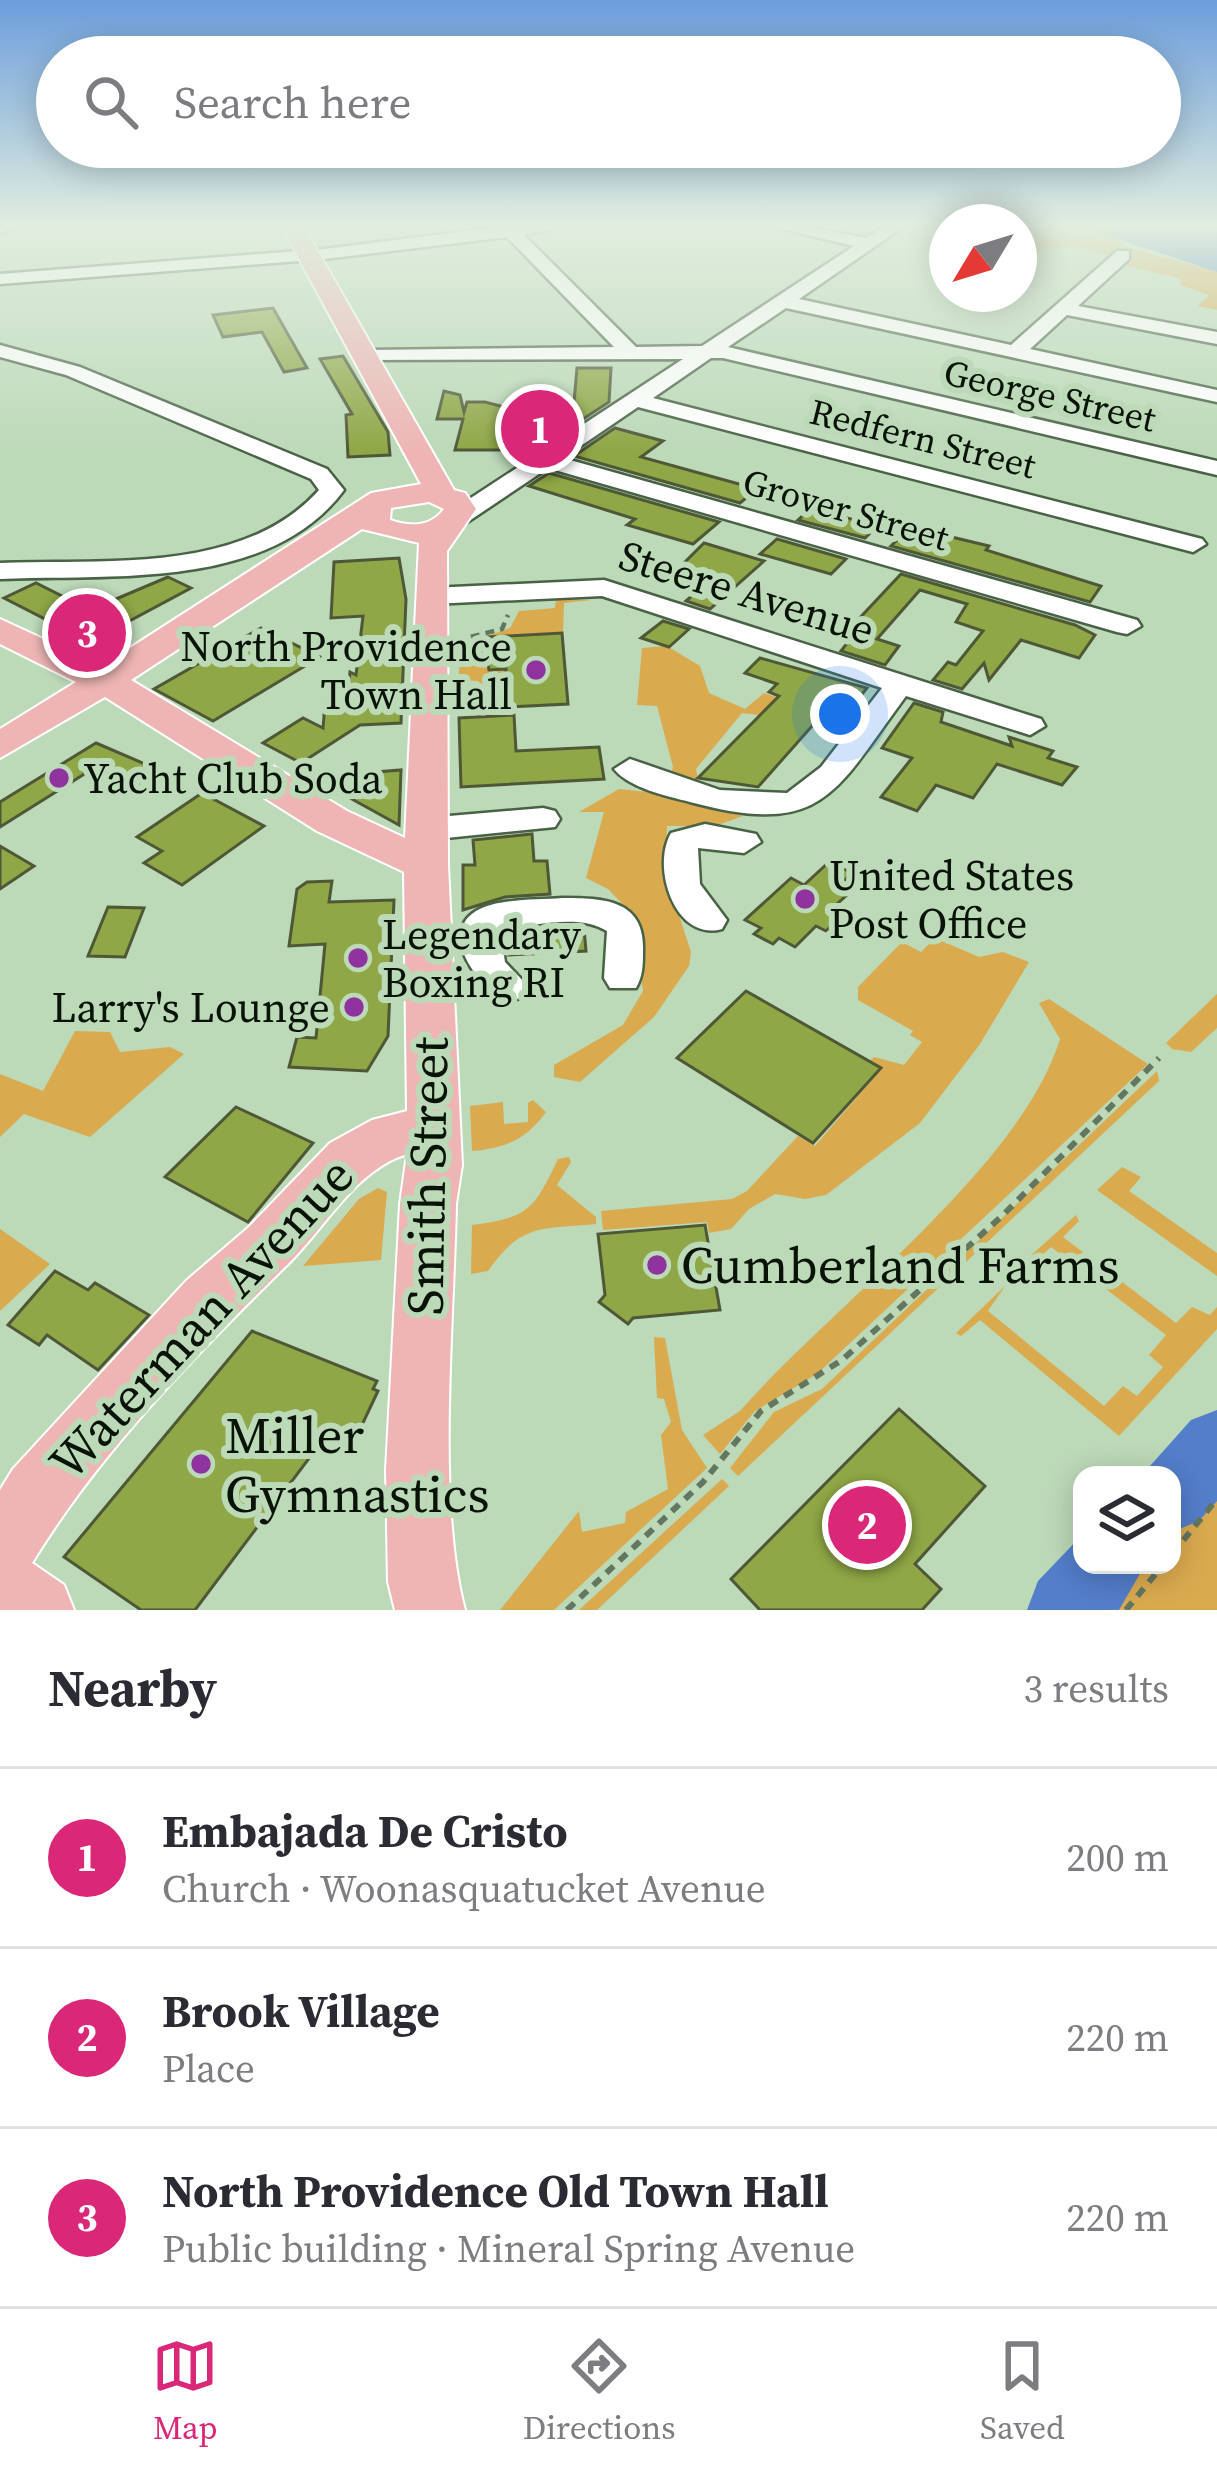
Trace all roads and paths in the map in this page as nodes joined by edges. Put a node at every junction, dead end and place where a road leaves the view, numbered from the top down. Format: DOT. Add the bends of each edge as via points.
graph roads {
  1 [pos="334,302"];
  2 [pos="580,302"];
  3 [pos="780,302"];
  4 [pos="787,302"];
  5 [pos="1068,302"];
  6 [pos="1061,308"];
  7 [pos="1217,338"];
  8 [pos="0,351"];
  9 [pos="708,351"];
  10 [pos="630,352"];
  11 [pos="1015,352"];
  12 [pos="368,356"];
  13 [pos="1217,396"];
  14 [pos="636,400"];
  15 [pos="415,446"];
  16 [pos="545,460"];
  17 [pos="1217,468"];
  18 [pos="381,503"];
  19 [pos="447,509"];
  20 [pos="1193,544"];
  21 [pos="0,572"];
  22 [pos="432,596"];
  23 [pos="506,609"];
  24 [pos="1127,626"];
  25 [pos="0,630"];
  26 [pos="453,658"];
  27 [pos="100,680"];
  28 [pos="900,683"];
  29 [pos="40,724"];
  30 [pos="172,724"];
  31 [pos="1030,726"];
  32 [pos="0,746"];
  33 [pos="630,769"];
  34 [pos="543,819"];
  35 [pos="744,842"];
  36 [pos="426,847"];
  37 [pos="709,920"];
  38 [pos="623,979"];
  39 [pos="510,988"];
  40 [pos="1159,1058"];
  41 [pos="434,1129"];
  42 [pos="1217,1499"];
  43 [pos="1181,1543"];
  44 [pos="0,1552"];
  45 [pos="1156,1574"];
  46 [pos="0,1583"];
  47 [pos="423,1601"];
  48 [pos="39,1610"];
  49 [pos="567,1610"];
  50 [pos="1126,1610"];
  1 -- 12 [label="main road"];
  2 -- 10 [label="street"];
  3 -- 9 [label="street"];
  4 -- 11 [label="street"];
  5 -- 6 [label="street"];
  6 -- 7 [label="street"];
  6 -- 11 [label="street"];
  8 -- 21 [label="street" via="73,371 332,483 325,502 258,549"];
  9 -- 10 [label="street, George Street"];
  9 -- 14 [label="street"];
  9 -- 17 [label="street, George Street"];
  10 -- 12 [label="street, George Street"];
  11 -- 13 [label="street"];
  12 -- 15 [label="main road"];
  14 -- 16 [label="street"];
  14 -- 20 [label="street, Redfern Street"];
  15 -- 18 [label="main road" via="414,475"];
  15 -- 19 [label="main road"];
  16 -- 19 [label="street"];
  16 -- 24 [label="street, Grover Street"];
  18 -- 19 [label="main road" via="371,520 419,534"];
  18 -- 27 [label="main road"];
  19 -- 22 [label="main road, Smith Street" via="431,551"];
  22 -- 28 [label="street, Steere Avenue" via="604,589"];
  22 -- 36 [label="main road, Smith Street"];
  23 -- 26 [label="path" via="507,625 476,634 469,656"];
  25 -- 27 [label="main road"];
  27 -- 29 [label="main road"];
  27 -- 30 [label="main road"];
  28 -- 31 [label="street, Steere Avenue"];
  28 -- 33 [label="street" via="810,796 760,808"];
  29 -- 30 [label="main road" via="110,711"];
  29 -- 32 [label="main road"];
  30 -- 36 [label="main road" via="332,821"];
  34 -- 36 [label="street"];
  35 -- 37 [label="street" via="705,835 683,841 680,888"];
  36 -- 41 [label="main road, Smith Street"];
  38 -- 39 [label="street" via="626,926 616,916 491,918 482,926 482,956 493,978"];
  40 -- 49 [label="path" via="1002,1216 842,1360 761,1411 704,1482"];
  41 -- 44 [label="main road, Waterman Avenue" via="391,1136 349,1159 207,1300 37,1493"];
  41 -- 47 [label="main road, Smith Street" via="423,1293"];
  42 -- 43 [label="path"];
  45 -- 50 [label="path"];
  46 -- 48 [label="main road"];
}
